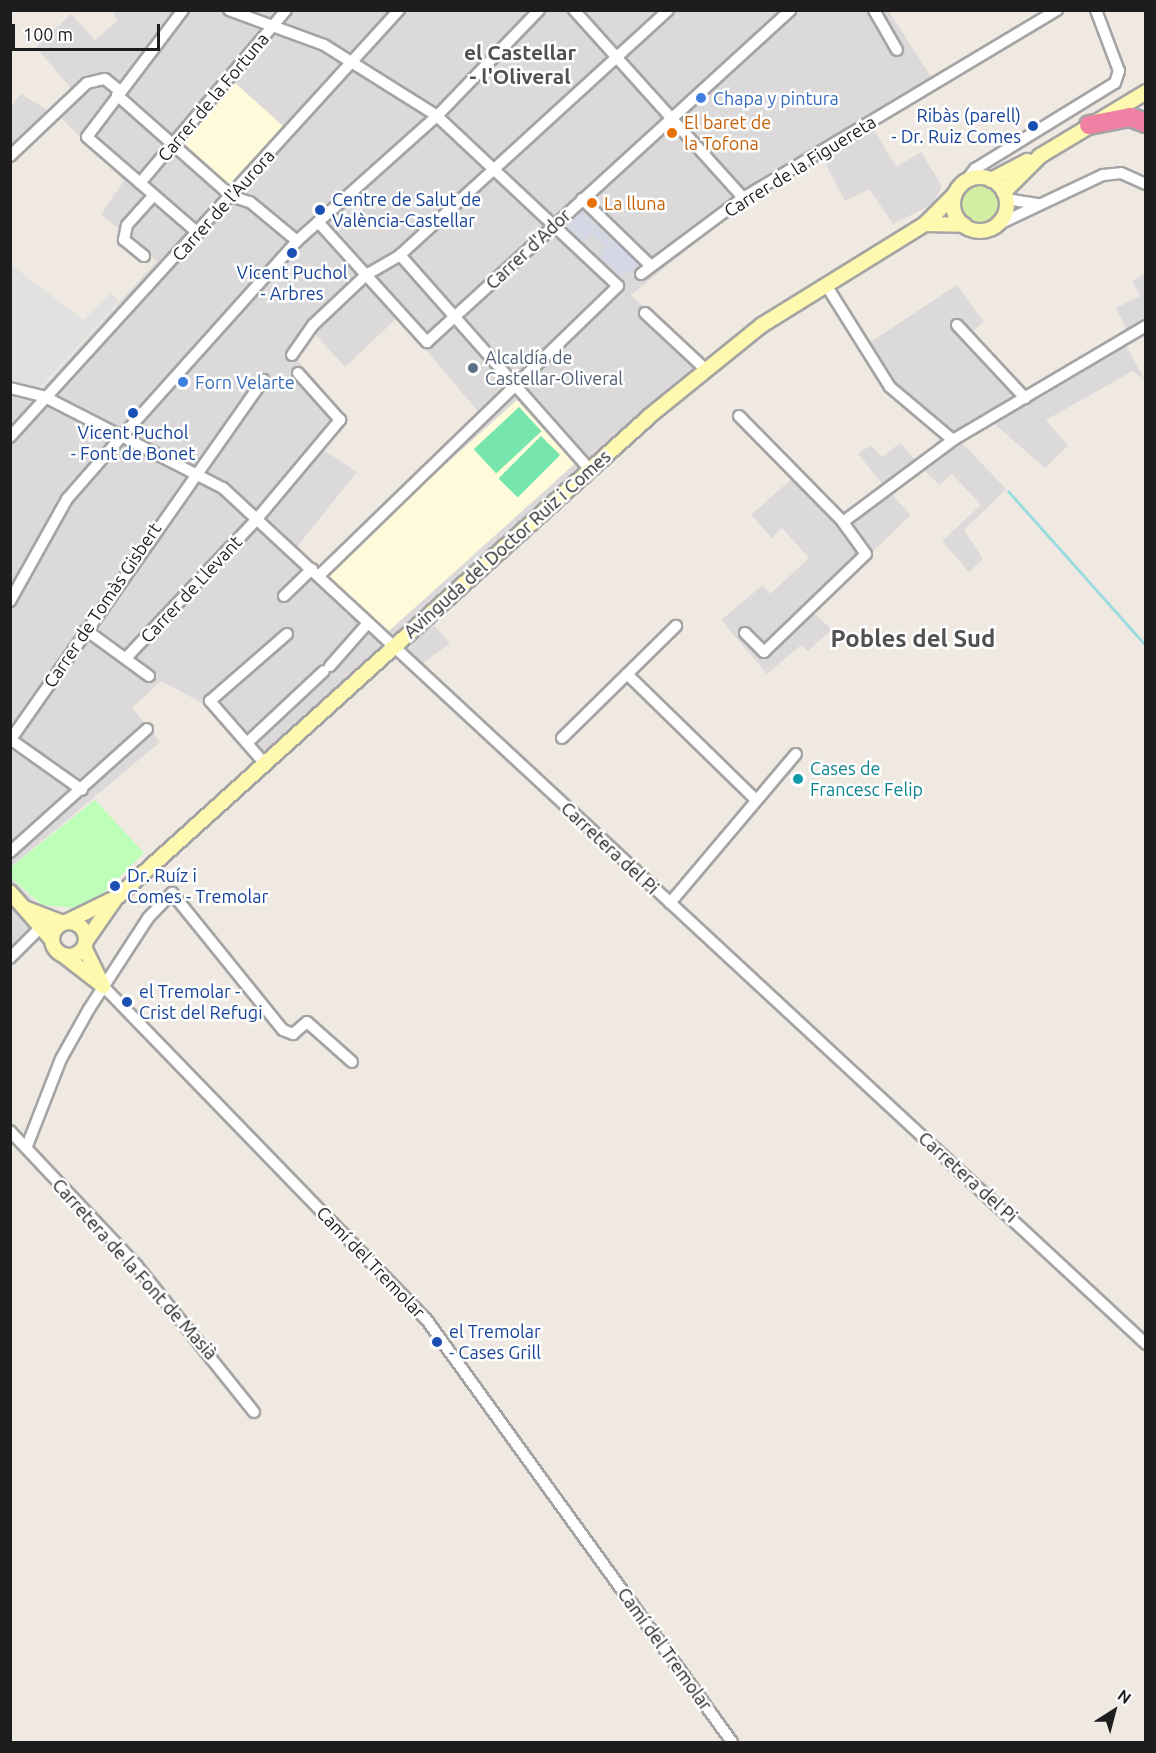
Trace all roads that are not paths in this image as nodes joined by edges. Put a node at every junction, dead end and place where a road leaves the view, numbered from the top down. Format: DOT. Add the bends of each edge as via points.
graph roads {
  1 [pos="183,10"];
  2 [pos="229,10"];
  3 [pos="286,10"];
  4 [pos="399,10"];
  5 [pos="539,10"];
  6 [pos="574,10"];
  7 [pos="668,10"];
  8 [pos="790,10"];
  9 [pos="874,10"];
  10 [pos="1057,10"];
  11 [pos="1096,10"];
  12 [pos="271,28"];
  13 [pos="897,50"];
  14 [pos="618,58"];
  15 [pos="353,64"];
  16 [pos="1146,92"];
  17 [pos="118,93"];
  18 [pos="437,116"];
  19 [pos="671,119"];
  20 [pos="1146,123"];
  21 [pos="1089,125"];
  22 [pos="1016,143"];
  23 [pos="173,145"];
  24 [pos="10,156"];
  25 [pos="1040,156"];
  26 [pos="1025,161"];
  27 [pos="496,168"];
  28 [pos="991,179"];
  29 [pos="140,183"];
  30 [pos="1146,184"];
  31 [pos="960,189"];
  32 [pos="154,195"];
  33 [pos="1005,195"];
  34 [pos="231,196"];
  35 [pos="743,198"];
  36 [pos="582,199"];
  37 [pos="1043,204"];
  38 [pos="319,223"];
  39 [pos="925,224"];
  40 [pos="964,225"];
  41 [pos="998,225"];
  42 [pos="554,226"];
  43 [pos="198,233"];
  44 [pos="297,242"];
  45 [pos="400,255"];
  46 [pos="144,256"];
  47 [pos="651,266"];
  48 [pos="366,274"];
  49 [pos="641,274"];
  50 [pos="826,285"];
  51 [pos="645,314"];
  52 [pos="453,317"];
  53 [pos="957,325"];
  54 [pos="1146,326"];
  55 [pos="292,355"];
  56 [pos="705,369"];
  57 [pos="298,373"];
  58 [pos="263,380"];
  59 [pos="10,388"];
  60 [pos="517,390"];
  61 [pos="45,397"];
  62 [pos="1025,398"];
  63 [pos="739,416"];
  64 [pos="123,435"];
  65 [pos="10,437"];
  66 [pos="953,440"];
  67 [pos="589,469"];
  68 [pos="194,472"];
  69 [pos="256,520"];
  70 [pos="843,522"];
  71 [pos="315,573"];
  72 [pos="284,596"];
  73 [pos="10,601"];
  74 [pos="368,623"];
  75 [pos="676,626"];
  76 [pos="86,630"];
  77 [pos="745,633"];
  78 [pos="287,634"];
  79 [pos="393,647"];
  80 [pos="126,658"];
  81 [pos="627,674"];
  82 [pos="149,676"];
  83 [pos="147,729"];
  84 [pos="562,738"];
  85 [pos="10,739"];
  86 [pos="247,743"];
  87 [pos="796,754"];
  88 [pos="265,764"];
  89 [pos="82,790"];
  90 [pos="756,800"];
  91 [pos="10,852"];
  92 [pos="10,891"];
  93 [pos="116,897"];
  94 [pos="669,903"];
  95 [pos="51,925"];
  96 [pos="52,940"];
  97 [pos="85,944"];
  98 [pos="63,955"];
  99 [pos="10,958"];
  100 [pos="103,986"];
  101 [pos="352,1062"];
  102 [pos="10,1131"];
  103 [pos="27,1146"];
  104 [pos="1146,1344"];
  105 [pos="254,1412"];
  106 [pos="732,1743"];
  1 -- 17 [label="street"];
  2 -- 12 [label="street"];
  3 -- 12 [label="street, Carrer de la Fortuna"];
  4 -- 15 [label="street, Carrer de l'Aurora"];
  5 -- 18 [label="street"];
  6 -- 14 [label="street"];
  7 -- 14 [label="street"];
  8 -- 19 [label="street, Carrer d'Ador"];
  9 -- 13 [label="street"];
  10 -- 35 [label="street, Carrer de la Figuereta"];
  11 -- 22 [label="street" via="1118,77 1109,88"];
  12 -- 15 [label="street" via="324,45"];
  12 -- 23 [label="street, Carrer de la Fortuna"];
  14 -- 19 [label="street"];
  14 -- 27 [label="street"];
  15 -- 18 [label="street"];
  15 -- 34 [label="street, Carrer de l'Aurora"];
  16 -- 21 [label="street"];
  17 -- 23 [label="street"];
  17 -- 24 [label="street" via="105,80 87,83"];
  17 -- 29 [label="street" via="87,137"];
  18 -- 27 [label="street"];
  18 -- 38 [label="street"];
  19 -- 35 [label="street"];
  19 -- 36 [label="street, Carrer d'Ador"];
  20 -- 21 [label="highway" via="1130,117"];
  21 -- 25 [label="street"];
  22 -- 26 [label="street" via="1012,153"];
  22 -- 28 [label="street"];
  22 -- 31 [label="street"];
  23 -- 29 [label="street, Carrer de la Fortuna"];
  23 -- 34 [label="street"];
  25 -- 26 [label="street"];
  25 -- 33 [label="street"];
  26 -- 28 [label="street"];
  27 -- 42 [label="street"];
  27 -- 45 [label="street"];
  28 -- 31 [label="street"];
  28 -- 33 [label="street"];
  29 -- 32 [label="street"];
  30 -- 37 [label="street" via="1121,173 1103,175"];
  31 -- 39 [label="street, Avinguda del Doctor Ruiz i Comes"];
  31 -- 40 [label="street" via="956,214"];
  32 -- 43 [label="street"];
  32 -- 46 [label="street" via="127,225 124,240"];
  33 -- 37 [label="street"];
  33 -- 41 [label="street"];
  34 -- 43 [label="street, Carrer de l'Aurora"];
  34 -- 44 [label="street" via="264,214"];
  35 -- 47 [label="street, Carrer de la Figuereta"];
  36 -- 42 [label="street, Carrer d'Ador"];
  36 -- 47 [label="street"];
  37 -- 41 [label="street"];
  38 -- 44 [label="street"];
  38 -- 48 [label="street"];
  39 -- 40 [label="street"];
  39 -- 50 [label="street, Avinguda del Doctor Ruiz i Comes"];
  40 -- 41 [label="street" via="977,230"];
  42 -- 52 [label="street, Carrer d'Ador"];
  42 -- 60 [label="street" via="618,286 523,377"];
  43 -- 61 [label="street, Carrer de l'Aurora"];
  44 -- 64 [label="street"];
  45 -- 48 [label="street"];
  45 -- 52 [label="street"];
  47 -- 49 [label="street, Carrer de la Figuereta"];
  48 -- 52 [label="street, Carrer d'Ador" via="427,342"];
  48 -- 55 [label="street" via="313,325"];
  50 -- 56 [label="street, Avinguda del Doctor Ruiz i Comes"];
  50 -- 66 [label="street" via="890,387"];
  51 -- 56 [label="street"];
  52 -- 60 [label="street"];
  53 -- 62 [label="street"];
  54 -- 62 [label="street"];
  56 -- 67 [label="street, Avinguda del Doctor Ruiz i Comes"];
  57 -- 69 [label="street, Carrer de Llevant" via="340,420"];
  58 -- 68 [label="street, Carrer de Tomàs Gisbert"];
  59 -- 61 [label="street, Carretera del Pi"];
  60 -- 67 [label="street"];
  60 -- 71 [label="street"];
  61 -- 64 [label="street, Carretera del Pi"];
  61 -- 65 [label="street, Carrer de l'Aurora"];
  62 -- 66 [label="street"];
  63 -- 70 [label="street"];
  64 -- 68 [label="street, Carretera del Pi"];
  64 -- 73 [label="street" via="67,499"];
  66 -- 70 [label="street"];
  67 -- 79 [label="street, Avinguda del Doctor Ruiz i Comes"];
  68 -- 69 [label="street, Carretera del Pi" via="223,488"];
  68 -- 76 [label="street, Carrer de Tomàs Gisbert"];
  69 -- 71 [label="street, Carretera del Pi"];
  69 -- 80 [label="street, Carrer de Llevant"];
  70 -- 77 [label="street" via="866,554 764,652"];
  71 -- 72 [label="street"];
  71 -- 74 [label="street, Carretera del Pi"];
  74 -- 79 [label="street, Carretera del Pi"];
  74 -- 86 [label="street" via="327,669"];
  75 -- 81 [label="street"];
  76 -- 80 [label="street"];
  76 -- 85 [label="street, Carrer de Tomàs Gisbert"];
  78 -- 86 [label="street" via="210,701"];
  79 -- 88 [label="street, Avinguda del Doctor Ruiz i Comes"];
  79 -- 94 [label="street, Carretera del Pi"];
  80 -- 82 [label="street"];
  81 -- 84 [label="street"];
  81 -- 90 [label="street"];
  83 -- 89 [label="street"];
  85 -- 89 [label="street"];
  86 -- 88 [label="street"];
  87 -- 90 [label="street"];
  88 -- 93 [label="street, Avinguda del Doctor Ruiz i Comes"];
  89 -- 91 [label="street"];
  90 -- 94 [label="street"];
  92 -- 95 [label="street" via="25,908"];
  93 -- 95 [label="street, Avinguda del Doctor Ruiz i Comes"];
  93 -- 97 [label="street, Avinguda del Doctor Ruiz i Comes"];
  94 -- 104 [label="street, Carretera del Pi"];
  95 -- 96 [label="street"];
  95 -- 96 [label="street"];
  95 -- 97 [label="street, Camí del Tremolar" via="83,929"];
  95 -- 99 [label="street, Avinguda del Doctor Ruiz i Comes"];
  96 -- 98 [label="street, Camí del Tremolar"];
  97 -- 98 [label="street" via="75,955"];
  97 -- 100 [label="street, Camí del Tremolar"];
  98 -- 100 [label="street, Camí del Tremolar"];
  100 -- 101 [label="street" via="148,918 172,893 283,1030 293,1034 307,1022"];
  100 -- 103 [label="street" via="61,1059"];
  100 -- 106 [label="street, Camí del Tremolar" via="426,1319"];
  102 -- 103 [label="street, Carretera de la Font de Masià"];
  103 -- 105 [label="street, Carretera de la Font de Masià" via="137,1266"];
}
